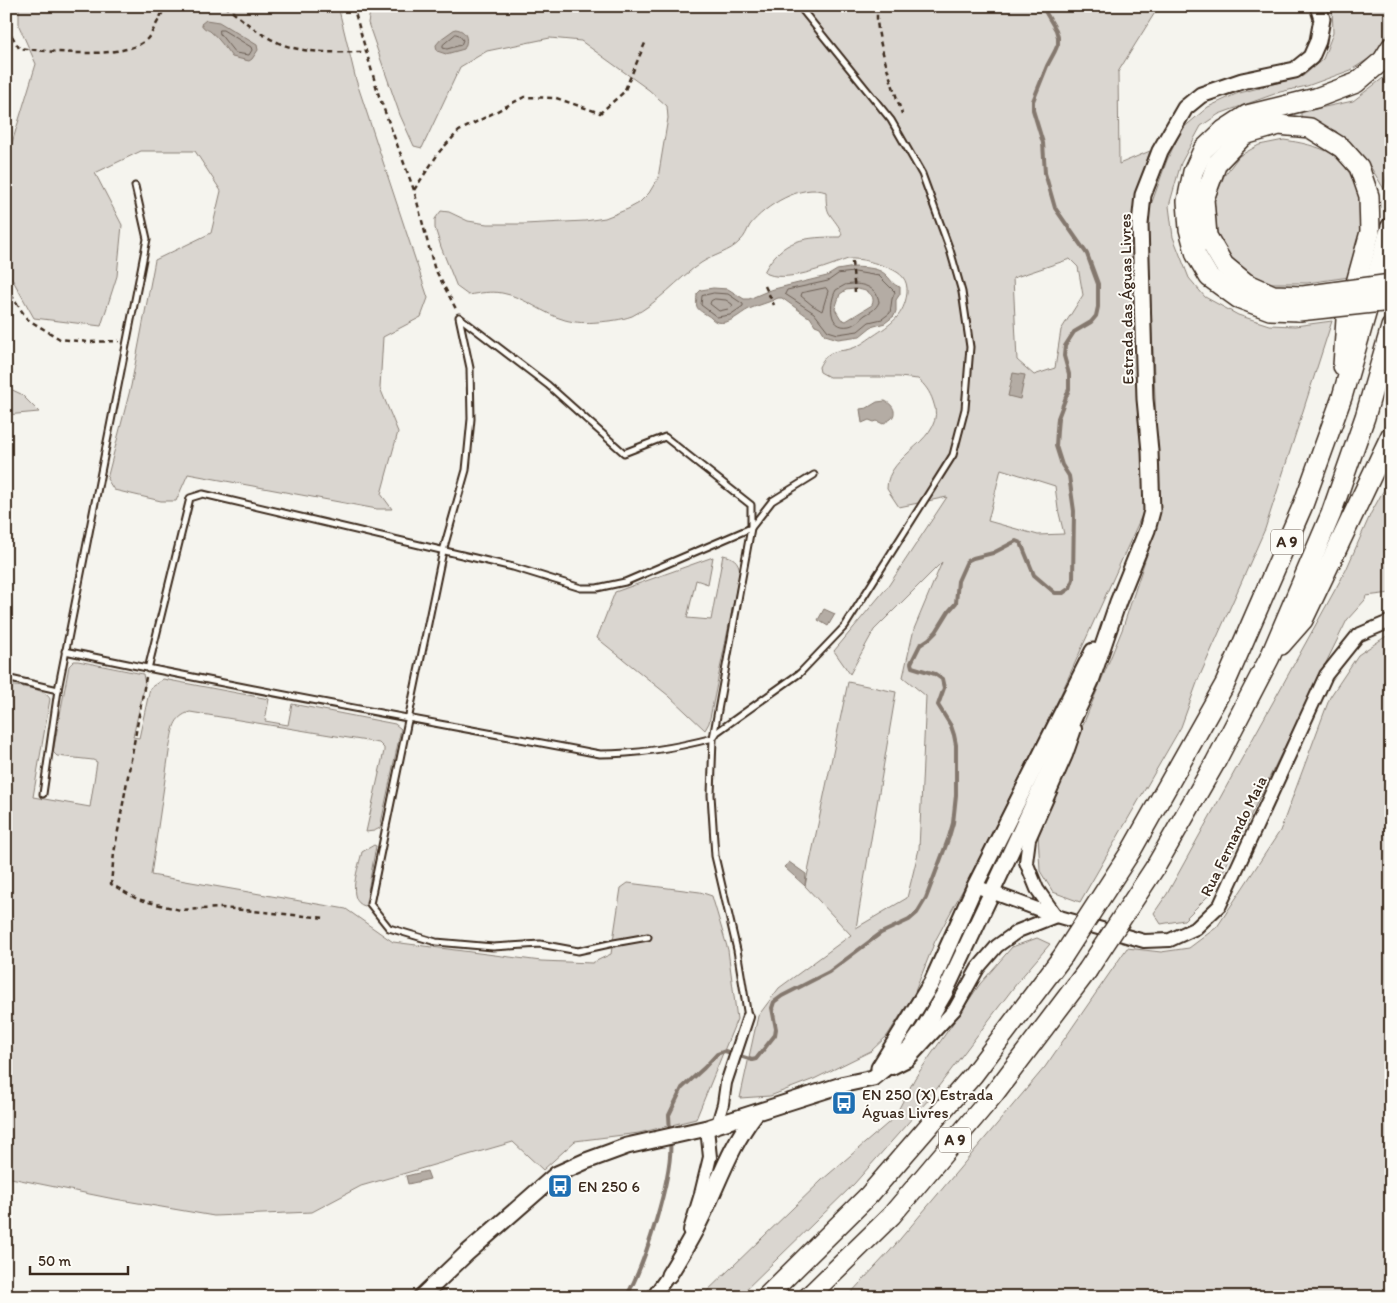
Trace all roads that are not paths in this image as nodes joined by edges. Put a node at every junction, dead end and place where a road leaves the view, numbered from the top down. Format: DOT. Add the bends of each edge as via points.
graph roads {
  1 [pos="799,6"];
  2 [pos="1318,6"];
  3 [pos="1391,47"];
  4 [pos="135,186"];
  5 [pos="1391,227"];
  6 [pos="1391,284"];
  7 [pos="1391,301"];
  8 [pos="1301,304"];
  9 [pos="1391,327"];
  10 [pos="1342,397"];
  11 [pos="1391,435"];
  12 [pos="814,474"];
  13 [pos="751,528"];
  14 [pos="443,551"];
  15 [pos="1118,602"];
  16 [pos="1391,621"];
  17 [pos="65,652"];
  18 [pos="1270,657"];
  19 [pos="148,669"];
  20 [pos="6,678"];
  21 [pos="1091,681"];
  22 [pos="58,690"];
  23 [pos="408,717"];
  24 [pos="713,738"];
  25 [pos="43,794"];
  26 [pos="976,886"];
  27 [pos="992,893"];
  28 [pos="1056,916"];
  29 [pos="648,937"];
  30 [pos="748,1017"];
  31 [pos="873,1078"];
  32 [pos="755,1114"];
  33 [pos="717,1125"];
  34 [pos="731,1151"];
  35 [pos="670,1275"];
  36 [pos="421,1297"];
  37 [pos="653,1297"];
  38 [pos="766,1297"];
  39 [pos="808,1297"];
  1 -- 24 [label="lane" via="890,120 922,174 962,292 970,347 965,408 953,454 845,626 800,673"];
  2 -- 15 [label="main road, Estrada das Águas Livres" via="1322,19 1311,57 1295,70 1242,81 1202,95 1185,108 1160,152 1143,195 1140,224 1144,399 1152,511"];
  3 -- 8 [label="highway" via="1383,60 1356,83 1316,98 1247,116 1224,130 1203,150 1193,172 1187,201 1189,229 1196,255 1209,276 1238,298 1270,310"];
  4 -- 17 [label="lane" via="147,239"];
  5 -- 10 [label="highway, A 9"];
  6 -- 8 [label="highway, bridge"];
  7 -- 8 [label="highway, bridge"];
  8 -- 10 [label="highway" via="1246,283 1224,265 1207,236 1204,199 1217,163 1244,135 1279,125 1310,128 1342,148 1359,167 1369,196 1370,232 1346,319"];
  9 -- 18 [label="highway, A 9" via="1365,417 1331,514"];
  10 -- 38 [label="highway, A 9, bridge" via="1303,505 1225,684 1131,851 1063,956 973,1075 869,1195"];
  11 -- 18 [label="highway" via="1303,620"];
  12 -- 13 [label="lane" via="772,501"];
  13 -- 14 [label="lane" via="625,582 597,588 581,588 513,567"];
  13 -- 14 [label="lane" via="751,505 665,437 624,453 548,385 459,317 470,368 471,419 466,470"];
  13 -- 24 [label="lane"];
  14 -- 19 [label="lane" via="203,494 190,498"];
  14 -- 23 [label="lane"];
  15 -- 21 [label="main road"];
  15 -- 26 [label="main road"];
  16 -- 28 [label="street, Rua Fernando Maia" via="1358,635 1326,675 1220,905 1196,928 1170,940 1144,942"];
  17 -- 19 [label="lane"];
  17 -- 22 [label="lane"];
  18 -- 39 [label="highway, A 9, bridge" via="1156,866 1087,971 994,1094 890,1216"];
  19 -- 23 [label="lane"];
  20 -- 22 [label="lane"];
  21 -- 27 [label="main road"];
  21 -- 28 [label="street" via="1066,755 1029,840 1026,862 1037,889"];
  22 -- 25 [label="lane"];
  23 -- 24 [label="lane" via="600,754 659,751"];
  23 -- 29 [label="lane" via="370,904 389,928 436,942 493,947 540,944 578,952"];
  24 -- 30 [label="lane" via="711,795 715,856 737,950"];
  26 -- 27 [label="street, Rua Fernando Maia"];
  26 -- 31 [label="main road" via="932,982"];
  27 -- 28 [label="street, Rua Fernando Maia"];
  27 -- 31 [label="main road" via="944,994 924,1028 910,1048"];
  28 -- 31 [label="street" via="1018,931 997,946 978,968 955,1009 908,1060"];
  30 -- 33 [label="street" via="726,1083"];
  31 -- 32 [label="main road"];
  32 -- 33 [label="main road"];
  32 -- 34 [label="main road"];
  33 -- 34 [label="main road"];
  33 -- 35 [label="street" via="688,1236"];
  33 -- 36 [label="main road" via="628,1146 586,1160 558,1174"];
  34 -- 35 [label="main road" via="693,1235"];
  35 -- 37 [label="street"];
}
